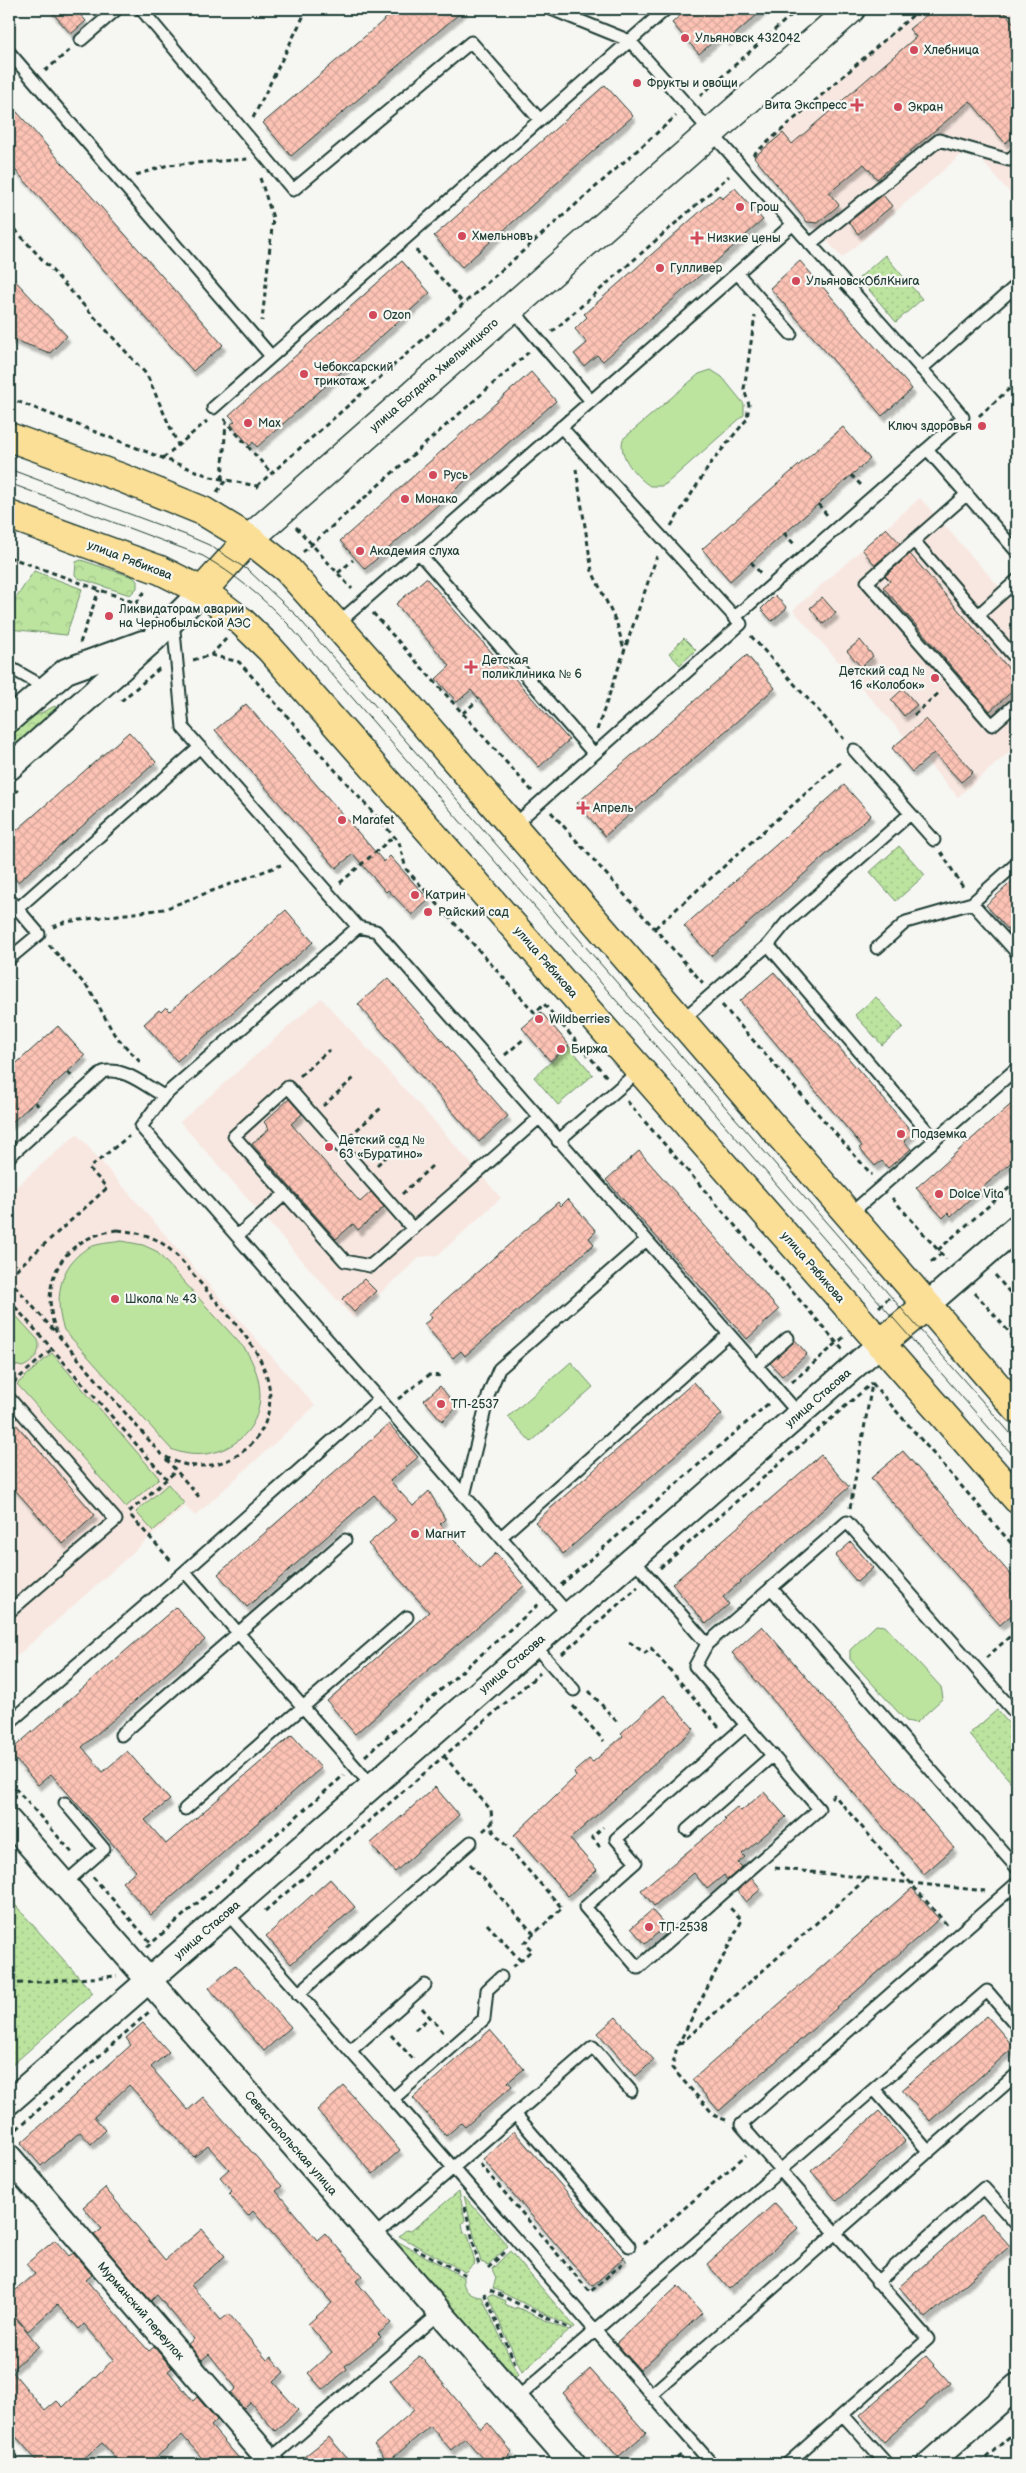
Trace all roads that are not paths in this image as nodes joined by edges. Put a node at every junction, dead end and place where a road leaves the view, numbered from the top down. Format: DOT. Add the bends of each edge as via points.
graph roads {
  1 [pos="118,9"];
  2 [pos="141,9"];
  3 [pos="551,9"];
  4 [pos="666,9"];
  5 [pos="852,9"];
  6 [pos="81,40"];
  7 [pos="630,41"];
  8 [pos="9,52"];
  9 [pos="540,120"];
  10 [pos="711,132"];
  11 [pos="1017,153"];
  12 [pos="793,224"];
  13 [pos="810,244"];
  14 [pos="737,273"];
  15 [pos="1017,285"];
  16 [pos="511,308"];
  17 [pos="791,334"];
  18 [pos="271,356"];
  19 [pos="921,369"];
  20 [pos="592,401"];
  21 [pos="215,410"];
  22 [pos="561,427"];
  23 [pos="9,437"];
  24 [pos="927,449"];
  25 [pos="966,494"];
  26 [pos="9,515"];
  27 [pos="249,539"];
  28 [pos="914,541"];
  29 [pos="418,552"];
  30 [pos="1017,552"];
  31 [pos="1017,580"];
  32 [pos="202,591"];
  33 [pos="978,615"];
  34 [pos="173,620"];
  35 [pos="737,621"];
  36 [pos="337,624"];
  37 [pos="154,640"];
  38 [pos="1017,660"];
  39 [pos="9,667"];
  40 [pos="46,688"];
  41 [pos="1017,703"];
  42 [pos="9,720"];
  43 [pos="200,747"];
  44 [pos="854,750"];
  45 [pos="592,752"];
  46 [pos="16,776"];
  47 [pos="910,814"];
  48 [pos="512,826"];
  49 [pos="934,840"];
  50 [pos="1017,862"];
  51 [pos="9,899"];
  52 [pos="972,903"];
  53 [pos="17,909"];
  54 [pos="358,927"];
  55 [pos="768,945"];
  56 [pos="877,948"];
  57 [pos="1017,953"];
  58 [pos="9,959"];
  59 [pos="681,1021"];
  60 [pos="1017,1068"];
  61 [pos="640,1070"];
  62 [pos="164,1096"];
  63 [pos="539,1118"];
  64 [pos="935,1140"];
  65 [pos="558,1141"];
  66 [pos="9,1157"];
  67 [pos="285,1194"];
  68 [pos="849,1215"];
  69 [pos="1017,1227"];
  70 [pos="413,1228"];
  71 [pos="237,1236"];
  72 [pos="646,1240"];
  73 [pos="927,1306"];
  74 [pos="729,1334"];
  75 [pos="788,1338"];
  76 [pos="880,1344"];
  77 [pos="756,1366"];
  78 [pos="9,1398"];
  79 [pos="383,1403"];
  80 [pos="1017,1409"];
  81 [pos="799,1414"];
  82 [pos="464,1496"];
  83 [pos="1017,1499"];
  84 [pos="500,1537"];
  85 [pos="345,1540"];
  86 [pos="632,1560"];
  87 [pos="183,1573"];
  88 [pos="771,1588"];
  89 [pos="9,1612"];
  90 [pos="569,1615"];
  91 [pos="407,1617"];
  92 [pos="238,1632"];
  93 [pos="707,1644"];
  94 [pos="534,1645"];
  95 [pos="574,1690"];
  96 [pos="303,1706"];
  97 [pos="1017,1715"];
  98 [pos="9,1723"];
  99 [pos="746,1725"];
  100 [pos="121,1735"];
  101 [pos="773,1755"];
  102 [pos="372,1786"];
  103 [pos="65,1803"];
  104 [pos="185,1809"];
  105 [pos="9,1821"];
  106 [pos="686,1830"];
  107 [pos="471,1842"];
  108 [pos="1017,1868"];
  109 [pos="1017,1883"];
  110 [pos="64,1884"];
  111 [pos="227,1913"];
  112 [pos="501,1977"];
  113 [pos="149,1981"];
  114 [pos="425,1985"];
  115 [pos="298,1994"];
  116 [pos="1017,2026"];
  117 [pos="350,2052"];
  118 [pos="1017,2074"];
  119 [pos="874,2089"];
  120 [pos="632,2091"];
  121 [pos="393,2099"];
  122 [pos="9,2102"];
  123 [pos="515,2114"];
  124 [pos="929,2152"];
  125 [pos="9,2157"];
  126 [pos="452,2167"];
  127 [pos="780,2170"];
  128 [pos="1017,2225"];
  129 [pos="378,2233"];
  130 [pos="835,2234"];
  131 [pos="631,2251"];
  132 [pos="877,2282"];
  133 [pos="440,2314"];
  134 [pos="592,2334"];
  135 [pos="1017,2386"];
  136 [pos="521,2394"];
  137 [pos="651,2395"];
  138 [pos="844,2415"];
  139 [pos="269,2463"];
  140 [pos="573,2464"];
  141 [pos="712,2464"];
  142 [pos="786,2464"];
  143 [pos="887,2464"];
  144 [pos="930,2464"];
  1 -- 6 [label="lane"];
  2 -- 9 [label="lane" via="293,190 471,42"];
  3 -- 7 [label="lane"];
  4 -- 7 [label="lane"];
  5 -- 10 [label="street, улица Богдана Хмельницкого"];
  7 -- 9 [label="lane"];
  7 -- 10 [label="lane"];
  8 -- 18 [label="lane"];
  9 -- 18 [label="lane"];
  10 -- 12 [label="lane"];
  10 -- 16 [label="street, улица Богдана Хмельницкого"];
  11 -- 13 [label="lane" via="1009,160 939,140"];
  12 -- 13 [label="lane"];
  12 -- 14 [label="lane"];
  13 -- 19 [label="lane"];
  14 -- 17 [label="lane"];
  14 -- 20 [label="lane"];
  15 -- 19 [label="lane"];
  16 -- 20 [label="lane"];
  16 -- 27 [label="street, улица Богдана Хмельницкого"];
  18 -- 21 [label="lane"];
  19 -- 24 [label="lane" via="962,417"];
  20 -- 22 [label="lane"];
  22 -- 29 [label="lane"];
  22 -- 35 [label="lane"];
  23 -- 27 [label="main road" via="203,511"];
  24 -- 25 [label="lane"];
  24 -- 35 [label="lane"];
  25 -- 28 [label="lane"];
  25 -- 30 [label="lane"];
  26 -- 32 [label="main road, улица Рябикова" via="160,570"];
  27 -- 32 [label="main road, улица Богдана Хмельницкого"];
  27 -- 36 [label="main road" via="287,569"];
  28 -- 33 [label="lane"];
  28 -- 41 [label="lane" via="867,582 992,725"];
  29 -- 36 [label="lane"];
  29 -- 45 [label="lane"];
  31 -- 33 [label="lane"];
  32 -- 34 [label="street, улица Богдана Хмельницкого"];
  32 -- 61 [label="main road, улица Рябикова" via="240,620 270,649"];
  33 -- 38 [label="lane"];
  34 -- 37 [label="street, улица Богдана Хмельницкого"];
  34 -- 43 [label="lane" via="183,728"];
  35 -- 45 [label="lane"];
  36 -- 48 [label="main road"];
  37 -- 40 [label="street, улица Богдана Хмельницкого" via="71,669"];
  37 -- 46 [label="street"];
  39 -- 40 [label="lane"];
  40 -- 42 [label="street, улица Богдана Хмельницкого"];
  43 -- 53 [label="lane"];
  43 -- 54 [label="lane"];
  44 -- 47 [label="lane"];
  45 -- 48 [label="lane"];
  47 -- 49 [label="lane"];
  47 -- 55 [label="lane" via="786,924"];
  48 -- 59 [label="main road"];
  50 -- 52 [label="lane"];
  51 -- 53 [label="lane"];
  52 -- 56 [label="lane" via="906,922"];
  52 -- 57 [label="lane"];
  53 -- 58 [label="lane" via="39,934"];
  54 -- 62 [label="lane"];
  54 -- 63 [label="lane" via="376,931"];
  55 -- 59 [label="lane"];
  55 -- 64 [label="lane"];
  59 -- 68 [label="main road"];
  60 -- 64 [label="lane"];
  61 -- 65 [label="lane"];
  61 -- 76 [label="main road, улица Рябикова"];
  62 -- 66 [label="lane" via="121,1072 103,1072"];
  62 -- 71 [label="lane" via="141,1127"];
  63 -- 65 [label="lane"];
  63 -- 70 [label="lane"];
  64 -- 68 [label="lane"];
  65 -- 72 [label="lane"];
  67 -- 70 [label="lane" via="345,1261 370,1266"];
  67 -- 70 [label="lane" via="234,1136 288,1087"];
  67 -- 71 [label="lane"];
  68 -- 73 [label="main road"];
  69 -- 73 [label="street, улица Стасова"];
  71 -- 79 [label="lane"];
  72 -- 74 [label="lane"];
  72 -- 82 [label="lane" via="499,1370 489,1393"];
  73 -- 76 [label="main road, улица Стасова"];
  73 -- 80 [label="main road"];
  74 -- 77 [label="lane"];
  74 -- 84 [label="lane"];
  75 -- 77 [label="lane"];
  76 -- 81 [label="street, улица Стасова"];
  76 -- 83 [label="main road, улица Рябикова"];
  77 -- 81 [label="lane"];
  78 -- 89 [label="lane" via="116,1520"];
  79 -- 82 [label="lane"];
  79 -- 87 [label="lane"];
  81 -- 86 [label="street, улица Стасова"];
  82 -- 84 [label="lane"];
  84 -- 90 [label="lane"];
  85 -- 92 [label="lane"];
  86 -- 90 [label="street, улица Стасова"];
  86 -- 93 [label="lane"];
  87 -- 92 [label="lane"];
  87 -- 98 [label="lane"];
  88 -- 93 [label="lane"];
  88 -- 97 [label="lane" via="847,1522"];
  88 -- 108 [label="lane"];
  90 -- 94 [label="street, улица Стасова"];
  91 -- 96 [label="lane"];
  92 -- 96 [label="lane"];
  92 -- 100 [label="lane"];
  93 -- 99 [label="lane" via="695,1666"];
  94 -- 95 [label="lane"];
  94 -- 102 [label="street, улица Стасова"];
  96 -- 102 [label="lane"];
  96 -- 104 [label="lane"];
  99 -- 101 [label="lane"];
  99 -- 101 [label="lane" via="616,1839 636,1862 585,1908 638,1968 819,1809"];
  101 -- 106 [label="lane"];
  102 -- 111 [label="street, улица Стасова"];
  103 -- 110 [label="lane" via="104,1849"];
  105 -- 110 [label="street, Севастопольская улица"];
  107 -- 115 [label="lane"];
  109 -- 127 [label="lane" via="741,2125"];
  110 -- 113 [label="street, Севастопольская улица"];
  111 -- 113 [label="street, улица Стасова"];
  111 -- 115 [label="lane"];
  112 -- 121 [label="lane" via="487,1990 484,2019"];
  113 -- 122 [label="street, улица Стасова"];
  113 -- 129 [label="street, Севастопольская улица"];
  114 -- 117 [label="lane"];
  115 -- 117 [label="lane"];
  116 -- 119 [label="lane" via="987,1991"];
  117 -- 121 [label="lane"];
  118 -- 124 [label="lane"];
  119 -- 124 [label="lane"];
  119 -- 127 [label="lane"];
  120 -- 123 [label="lane" via="593,2047"];
  121 -- 126 [label="lane"];
  123 -- 126 [label="lane"];
  123 -- 131 [label="lane"];
  124 -- 130 [label="lane"];
  125 -- 139 [label="street, Мурманский переулок"];
  126 -- 129 [label="lane"];
  126 -- 134 [label="lane" via="517,2240"];
  127 -- 130 [label="lane"];
  127 -- 134 [label="lane"];
  128 -- 132 [label="lane" via="984,2188"];
  129 -- 133 [label="street, Севастопольская улица"];
  130 -- 132 [label="lane"];
  130 -- 137 [label="lane"];
  132 -- 138 [label="lane" via="928,2339"];
  133 -- 136 [label="street, Севастопольская улица"];
  133 -- 139 [label="lane"];
  134 -- 136 [label="lane"];
  134 -- 137 [label="lane"];
  135 -- 144 [label="street"];
  136 -- 140 [label="street, Севастопольская улица"];
  137 -- 141 [label="lane"];
  138 -- 142 [label="lane"];
  138 -- 143 [label="lane"];
}
